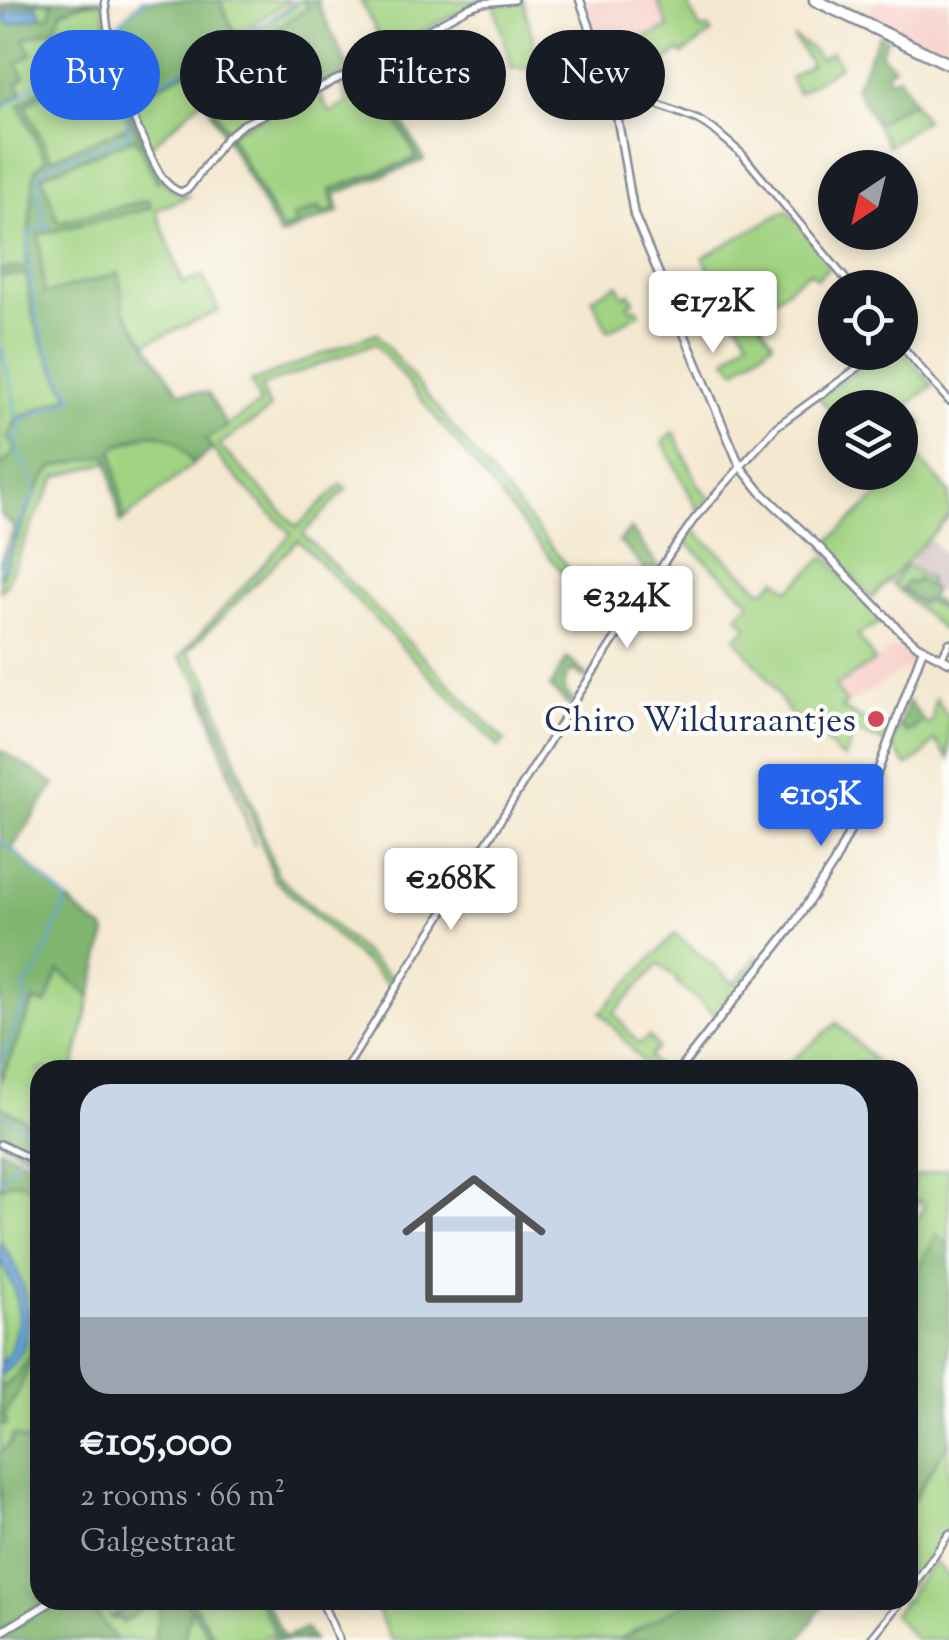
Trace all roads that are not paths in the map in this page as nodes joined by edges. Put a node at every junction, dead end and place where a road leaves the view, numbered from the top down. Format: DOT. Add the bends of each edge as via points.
graph roads {
  1 [pos="106,0"];
  2 [pos="514,0"];
  3 [pos="580,0"];
  4 [pos="816,0"];
  5 [pos="830,0"];
  6 [pos="590,30"];
  7 [pos="949,61"];
  8 [pos="665,107"];
  9 [pos="616,120"];
  10 [pos="838,270"];
  11 [pos="918,365"];
  12 [pos="855,370"];
  13 [pos="949,401"];
  14 [pos="740,466"];
  15 [pos="949,643"];
  16 [pos="924,649"];
  17 [pos="946,660"];
  18 [pos="351,1060"];
  19 [pos="687,1060"];
  20 [pos="0,1144"];
  21 [pos="30,1158"];
  22 [pos="949,1534"];
  23 [pos="918,1579"];
  24 [pos="38,1610"];
  25 [pos="326,1610"];
  26 [pos="894,1610"];
  27 [pos="0,1633"];
  28 [pos="339,1640"];
  29 [pos="870,1640"];
  1 -- 2 [label="street" via="120,88 158,172 181,192 242,125 466,8"];
  3 -- 6 [label="street"];
  4 -- 7 [label="main road"];
  5 -- 7 [label="main road"];
  8 -- 10 [label="street" via="714,129 742,154"];
  9 -- 14 [label="street" via="634,215"];
  11 -- 13 [label="street"];
  12 -- 14 [label="street" via="777,426"];
  14 -- 16 [label="street"];
  14 -- 18 [label="street" via="671,552"];
  15 -- 17 [label="street"];
  16 -- 17 [label="street"];
  16 -- 19 [label="street" via="834,863"];
  20 -- 21 [label="street"];
  22 -- 23 [label="street"];
  24 -- 27 [label="street"];
  25 -- 28 [label="street"];
  26 -- 29 [label="street"];
}
